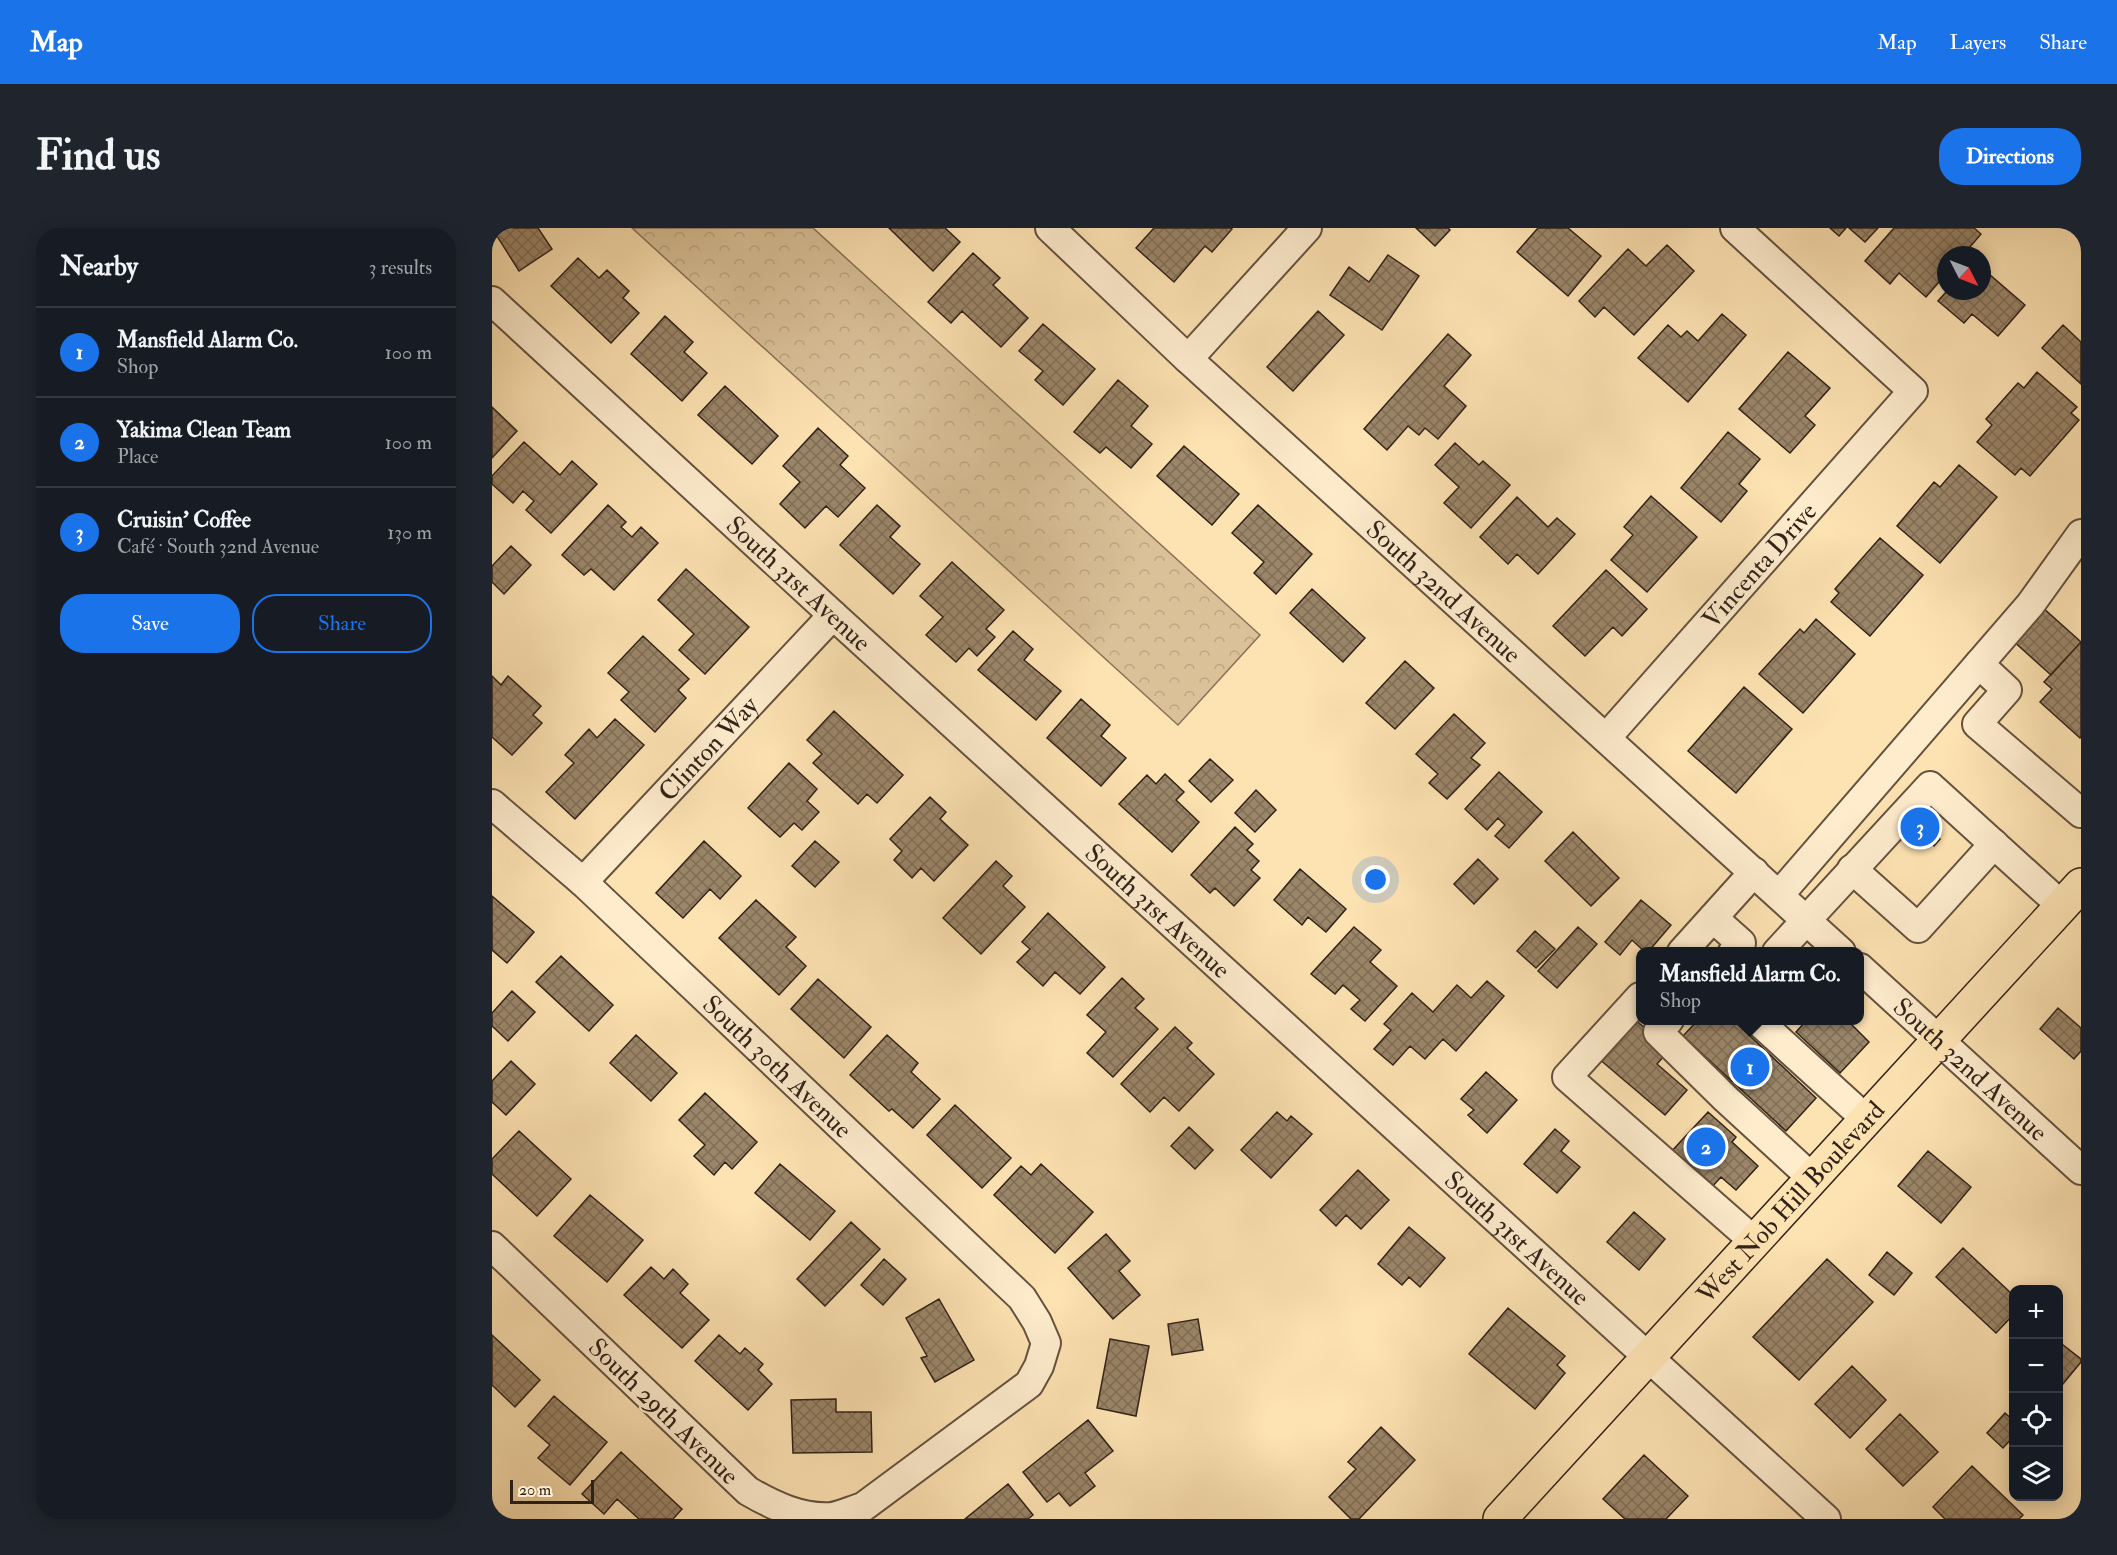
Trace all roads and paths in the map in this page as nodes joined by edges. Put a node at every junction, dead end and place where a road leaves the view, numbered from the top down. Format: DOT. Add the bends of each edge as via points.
graph roads {
  1 [pos="1050,228"];
  2 [pos="1307,228"];
  3 [pos="1735,228"];
  4 [pos="492,301"];
  5 [pos="1188,359"];
  6 [pos="2081,534"];
  7 [pos="833,615"];
  8 [pos="1979,664"];
  9 [pos="1606,738"];
  10 [pos="492,804"];
  11 [pos="2081,813"];
  12 [pos="1994,844"];
  13 [pos="1852,869"];
  14 [pos="1754,872"];
  15 [pos="583,882"];
  16 [pos="1779,895"];
  17 [pos="2071,896"];
  18 [pos="1713,918"];
  19 [pos="1806,919"];
  20 [pos="1686,947"];
  21 [pos="1737,947"];
  22 [pos="1781,947"];
  23 [pos="1837,947"];
  24 [pos="1864,972"];
  25 [pos="1636,1002"];
  26 [pos="1664,1025"];
  27 [pos="1762,1025"];
  28 [pos="1939,1041"];
  29 [pos="1867,1120"];
  30 [pos="2081,1170"];
  31 [pos="1812,1178"];
  32 [pos="1754,1241"];
  33 [pos="492,1245"];
  34 [pos="1046,1343"];
  35 [pos="1648,1357"];
  36 [pos="1500,1519"];
  37 [pos="1826,1519"];
  1 -- 5 [label="street, South 32nd Avenue"];
  2 -- 5 [label="street"];
  3 -- 9 [label="street, Vincenta Drive" via="1913,391"];
  4 -- 7 [label="street, South 31st Avenue"];
  5 -- 9 [label="street, South 32nd Avenue"];
  6 -- 8 [label="street" via="2030,605"];
  7 -- 15 [label="street, Clinton Way"];
  7 -- 35 [label="street, South 31st Avenue"];
  8 -- 11 [label="street" via="2007,690 1977,723"];
  8 -- 16 [label="street"];
  9 -- 14 [label="street, South 32nd Avenue"];
  10 -- 15 [label="street, South 30th Avenue"];
  12 -- 13 [label="street" via="1930,786"];
  12 -- 13 [label="street" via="1918,928"];
  12 -- 17 [label="street"];
  13 -- 19 [label="street"];
  14 -- 16 [label="street, South 32nd Avenue"];
  14 -- 18 [label="street"];
  15 -- 34 [label="street, South 30th Avenue" via="1022,1298"];
  16 -- 19 [label="street, South 32nd Avenue"];
  17 -- 28 [label="main road, West Nob Hill Boulevard"];
  18 -- 20 [label="street"];
  18 -- 21 [label="street" via="1741,943"];
  19 -- 22 [label="street"];
  19 -- 23 [label="street, South 32nd Avenue"];
  24 -- 28 [label="street, South 32nd Avenue"];
  25 -- 32 [label="street" via="1567,1077"];
  26 -- 31 [label="street" via="1658,1032"];
  27 -- 29 [label="street"];
  28 -- 29 [label="main road, West Nob Hill Boulevard"];
  28 -- 30 [label="street, South 32nd Avenue"];
  29 -- 31 [label="main road, West Nob Hill Boulevard"];
  31 -- 32 [label="main road, West Nob Hill Boulevard"];
  32 -- 35 [label="main road, West Nob Hill Boulevard"];
  33 -- 34 [label="street, South 29th Avenue" via="748,1491 778,1508 808,1518 832,1517 863,1507 1029,1384"];
  35 -- 36 [label="main road, West Nob Hill Boulevard"];
  35 -- 37 [label="street, South 31st Avenue"];
}
